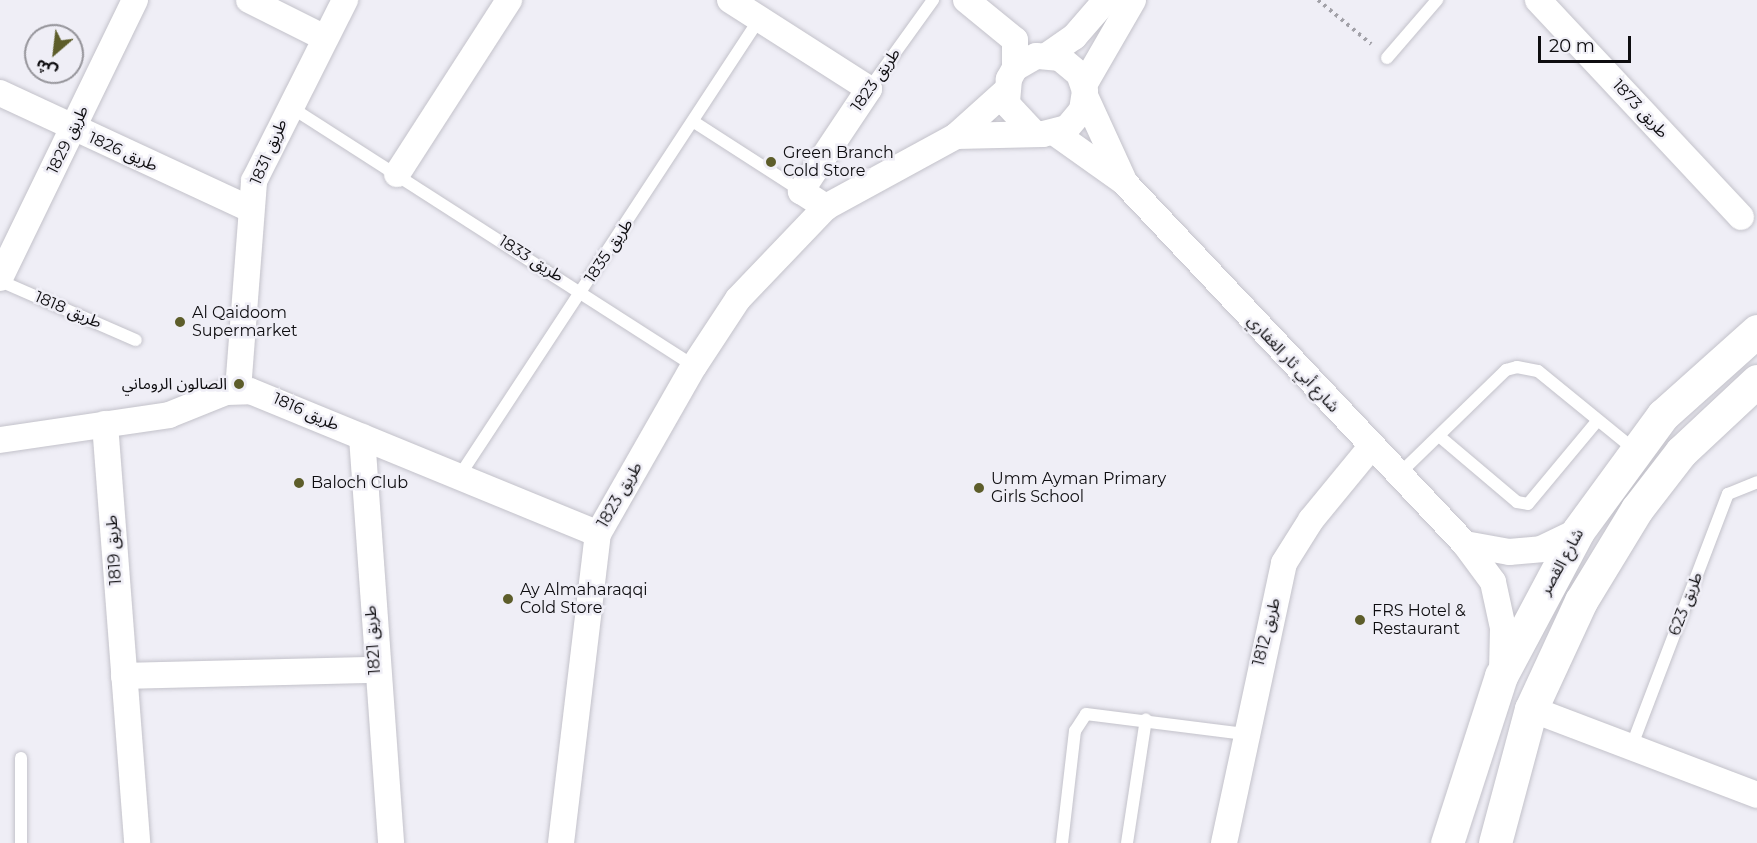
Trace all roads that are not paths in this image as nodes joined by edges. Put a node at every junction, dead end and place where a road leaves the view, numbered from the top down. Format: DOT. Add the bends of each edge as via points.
graph roads {
  1 [pos="135,0"];
  2 [pos="249,0"];
  3 [pos="345,0"];
  4 [pos="509,0"];
  5 [pos="730,0"];
  6 [pos="933,0"];
  7 [pos="966,0"];
  8 [pos="1106,0"];
  9 [pos="1133,0"];
  10 [pos="1437,0"];
  11 [pos="1538,0"];
  12 [pos="758,21"];
  13 [pos="325,38"];
  14 [pos="1048,55"];
  15 [pos="1387,58"];
  16 [pos="1015,68"];
  17 [pos="869,89"];
  18 [pos="1006,91"];
  19 [pos="1085,91"];
  20 [pos="0,93"];
  21 [pos="289,106"];
  22 [pos="694,122"];
  23 [pos="74,130"];
  24 [pos="1043,132"];
  25 [pos="956,136"];
  26 [pos="397,174"];
  27 [pos="1124,182"];
  28 [pos="801,191"];
  29 [pos="826,207"];
  30 [pos="248,208"];
  31 [pos="1741,217"];
  32 [pos="0,280"];
  33 [pos="582,291"];
  34 [pos="1757,331"];
  35 [pos="136,340"];
  36 [pos="694,366"];
  37 [pos="1757,381"];
  38 [pos="238,390"];
  39 [pos="1598,420"];
  40 [pos="105,424"];
  41 [pos="1439,436"];
  42 [pos="362,437"];
  43 [pos="0,440"];
  44 [pos="1371,447"];
  45 [pos="1636,450"];
  46 [pos="1398,475"];
  47 [pos="458,479"];
  48 [pos="1757,482"];
  49 [pos="1578,531"];
  50 [pos="598,534"];
  51 [pos="1465,543"];
  52 [pos="375,670"];
  53 [pos="124,676"];
  54 [pos="1501,676"];
  55 [pos="1531,709"];
  56 [pos="1146,719"];
  57 [pos="1245,734"];
  58 [pos="1632,744"];
  59 [pos="21,758"];
  60 [pos="1757,795"];
  61 [pos="21,843"];
  62 [pos="137,843"];
  63 [pos="391,843"];
  64 [pos="561,843"];
  65 [pos="1062,843"];
  66 [pos="1127,843"];
  67 [pos="1224,843"];
  68 [pos="1447,843"];
  69 [pos="1495,843"];
  1 -- 23 [label="street, طريق 1829"];
  2 -- 13 [label="street"];
  3 -- 13 [label="street, طريق 1831"];
  4 -- 26 [label="street"];
  5 -- 12 [label="street"];
  6 -- 17 [label="lane, طريق 1823"];
  7 -- 16 [label="street" via="1015,40"];
  8 -- 14 [label="street" via="1074,37"];
  9 -- 19 [label="street"];
  10 -- 15 [label="lane"];
  11 -- 31 [label="street, طريق 1873"];
  12 -- 17 [label="street"];
  12 -- 22 [label="lane, طريق 1835"];
  13 -- 21 [label="street, طريق 1831"];
  14 -- 16 [label="street"];
  14 -- 19 [label="street" via="1071,64"];
  16 -- 18 [label="street"];
  17 -- 28 [label="street, طريق 1823"];
  18 -- 24 [label="street" via="1012,116"];
  18 -- 25 [label="street, طريق 1823"];
  19 -- 24 [label="street" via="1076,120"];
  19 -- 27 [label="street, شارع أبي ثار الغفاري"];
  20 -- 23 [label="street, طريق 1826"];
  21 -- 26 [label="lane, طريق 1833"];
  21 -- 30 [label="street, طريق 1831" via="265,152"];
  22 -- 28 [label="lane"];
  22 -- 33 [label="lane, طريق 1835"];
  23 -- 30 [label="street, طريق 1826"];
  23 -- 32 [label="street, طريق 1829"];
  24 -- 25 [label="street"];
  24 -- 27 [label="street, شارع أبي ثار الغفاري"];
  25 -- 29 [label="street, طريق 1823"];
  26 -- 33 [label="lane, طريق 1833"];
  27 -- 44 [label="street, شارع أبي ثار الغفاري"];
  28 -- 29 [label="street"];
  29 -- 36 [label="street, طريق 1823" via="738,299"];
  30 -- 38 [label="street, طريق 1831"];
  32 -- 35 [label="lane, طريق 1818"];
  33 -- 36 [label="lane, طريق 1833"];
  33 -- 47 [label="lane, طريق 1835"];
  34 -- 45 [label="main road, شارع القصر" via="1663,415"];
  36 -- 50 [label="street, طريق 1823"];
  37 -- 55 [label="main road" via="1681,452 1637,509 1581,601"];
  38 -- 40 [label="street" via="190,410"];
  38 -- 42 [label="street, طريق 1816" via="264,394"];
  39 -- 41 [label="lane" via="1538,371 1517,367 1506,370"];
  39 -- 41 [label="lane" via="1528,504 1517,502"];
  39 -- 45 [label="lane"];
  40 -- 43 [label="street"];
  40 -- 53 [label="street, طريق 1819"];
  41 -- 46 [label="lane"];
  42 -- 47 [label="street, طريق 1816"];
  42 -- 52 [label="street, طريق 1821"];
  44 -- 46 [label="street, شارع أبي ثار الغفاري"];
  44 -- 57 [label="street, طريق 1812" via="1311,520 1284,563"];
  45 -- 49 [label="main road, شارع القصر"];
  46 -- 51 [label="street, شارع أبي ثار الغفاري"];
  47 -- 50 [label="street, طريق 1816"];
  48 -- 58 [label="lane, طريق 623" via="1728,494"];
  49 -- 51 [label="street" via="1530,550 1509,552"];
  49 -- 54 [label="main road, شارع القصر"];
  50 -- 64 [label="street, طريق 1823"];
  51 -- 54 [label="street, شارع أبي ثار الغفاري" via="1493,582 1503,628"];
  52 -- 53 [label="street"];
  52 -- 63 [label="street, طريق 1821"];
  53 -- 62 [label="street, طريق 1819"];
  54 -- 68 [label="main road, شارع القصر"];
  55 -- 58 [label="street"];
  55 -- 69 [label="main road"];
  56 -- 57 [label="lane"];
  56 -- 65 [label="lane" via="1096,713 1079,720"];
  56 -- 66 [label="lane"];
  57 -- 67 [label="street, طريق 1812"];
  58 -- 60 [label="street"];
  59 -- 61 [label="lane"];
}
